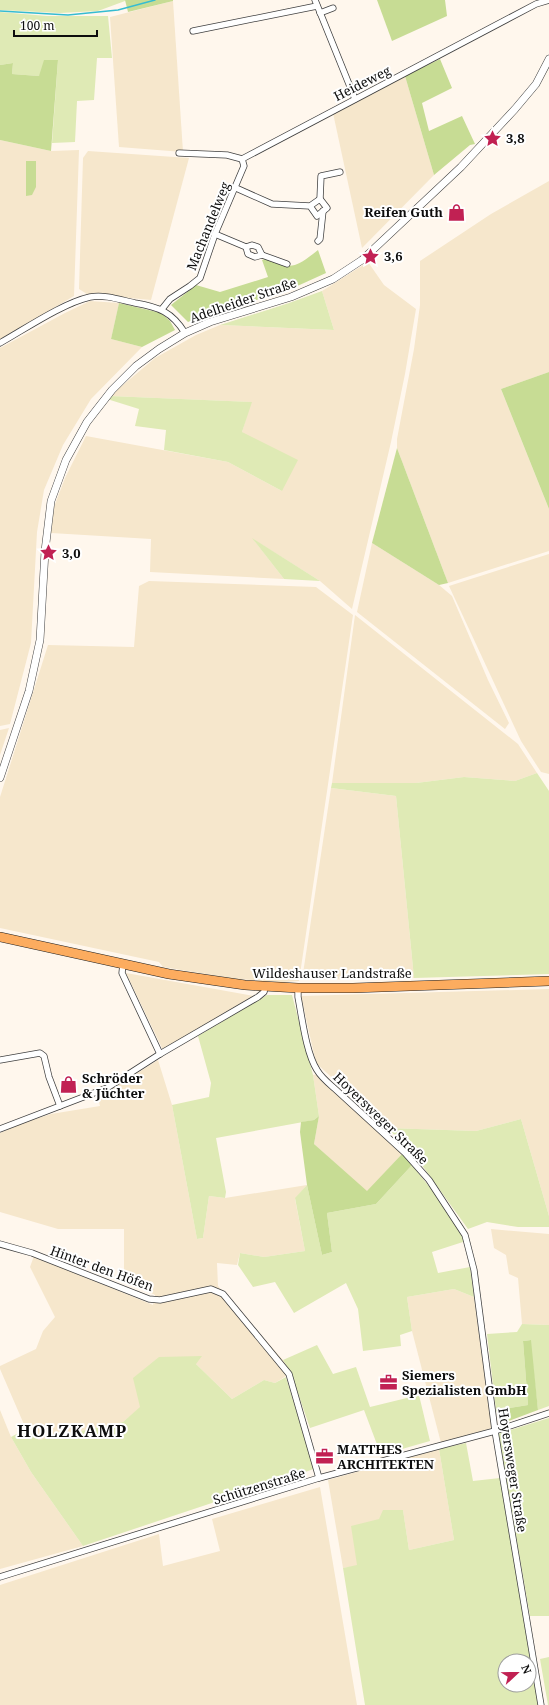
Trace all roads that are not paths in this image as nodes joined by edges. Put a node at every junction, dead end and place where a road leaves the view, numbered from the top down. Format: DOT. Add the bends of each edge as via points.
graph roads {
  1 [pos="549,0"];
  2 [pos="316,3"];
  3 [pos="333,8"];
  4 [pos="320,13"];
  5 [pos="193,31"];
  6 [pos="549,59"];
  7 [pos="355,99"];
  8 [pos="179,153"];
  9 [pos="242,159"];
  10 [pos="340,172"];
  11 [pos="236,188"];
  12 [pos="320,199"];
  13 [pos="310,206"];
  14 [pos="323,211"];
  15 [pos="215,234"];
  16 [pos="318,241"];
  17 [pos="246,248"];
  18 [pos="262,255"];
  19 [pos="287,264"];
  20 [pos="162,309"];
  21 [pos="185,333"];
  22 [pos="0,343"];
  23 [pos="0,778"];
  24 [pos="0,937"];
  25 [pos="123,964"];
  26 [pos="549,981"];
  27 [pos="265,987"];
  28 [pos="298,988"];
  29 [pos="160,1054"];
  30 [pos="0,1060"];
  31 [pos="60,1106"];
  32 [pos="0,1129"];
  33 [pos="0,1244"];
  34 [pos="549,1413"];
  35 [pos="495,1430"];
  36 [pos="320,1478"];
  37 [pos="0,1577"];
  38 [pos="541,1705"];
  1 -- 7 [label="street, Heideweg" via="536,4"];
  2 -- 4 [label="street"];
  2 -- 5 [label="street"];
  3 -- 4 [label="street"];
  4 -- 7 [label="street"];
  6 -- 21 [label="street, Adelheider Straße" via="536,84 461,167 362,260 333,279 291,297 210,322"];
  7 -- 9 [label="street, Heideweg"];
  8 -- 9 [label="street" via="227,155"];
  9 -- 11 [label="street, Machandelweg" via="244,166"];
  10 -- 12 [label="street" via="321,176"];
  11 -- 13 [label="street" via="272,204"];
  11 -- 15 [label="street, Machandelweg"];
  12 -- 13 [label="street"];
  12 -- 14 [label="street" via="327,208"];
  13 -- 14 [label="street" via="317,216"];
  14 -- 16 [label="street"];
  15 -- 17 [label="street"];
  15 -- 20 [label="street, Machandelweg" via="200,278 170,299"];
  17 -- 18 [label="street" via="248,254 256,257"];
  17 -- 18 [label="street" via="252,245 258,247"];
  18 -- 19 [label="street"];
  20 -- 21 [label="street" via="174,317"];
  20 -- 22 [label="street" via="91,297 67,306"];
  21 -- 23 [label="street, Adelheider Straße" via="136,366 112,390 87,422 66,460 51,501 45,551 40,640 29,691"];
  24 -- 25 [label="main road, Wildeshauser Landstraße"];
  25 -- 27 [label="main road, Wildeshauser Landstraße" via="170,974"];
  25 -- 29 [label="street" via="122,973"];
  26 -- 28 [label="main road, Wildeshauser Landstraße"];
  27 -- 28 [label="main road, Wildeshauser Landstraße"];
  27 -- 29 [label="street" via="264,992 258,997"];
  28 -- 35 [label="street, Hoyersweger Straße" via="310,1054 316,1068 323,1078 405,1153 429,1180 465,1235 474,1270"];
  29 -- 31 [label="street" via="107,1088"];
  30 -- 31 [label="street" via="40,1053 44,1056"];
  31 -- 32 [label="street"];
  33 -- 36 [label="street, Hinter den Höfen" via="32,1253 149,1299 160,1300 211,1289 223,1294 289,1374"];
  34 -- 35 [label="street, Schützenstraße"];
  35 -- 36 [label="street, Schützenstraße"];
  35 -- 38 [label="street, Hoyersweger Straße"];
  36 -- 37 [label="street, Schützenstraße"];
}
